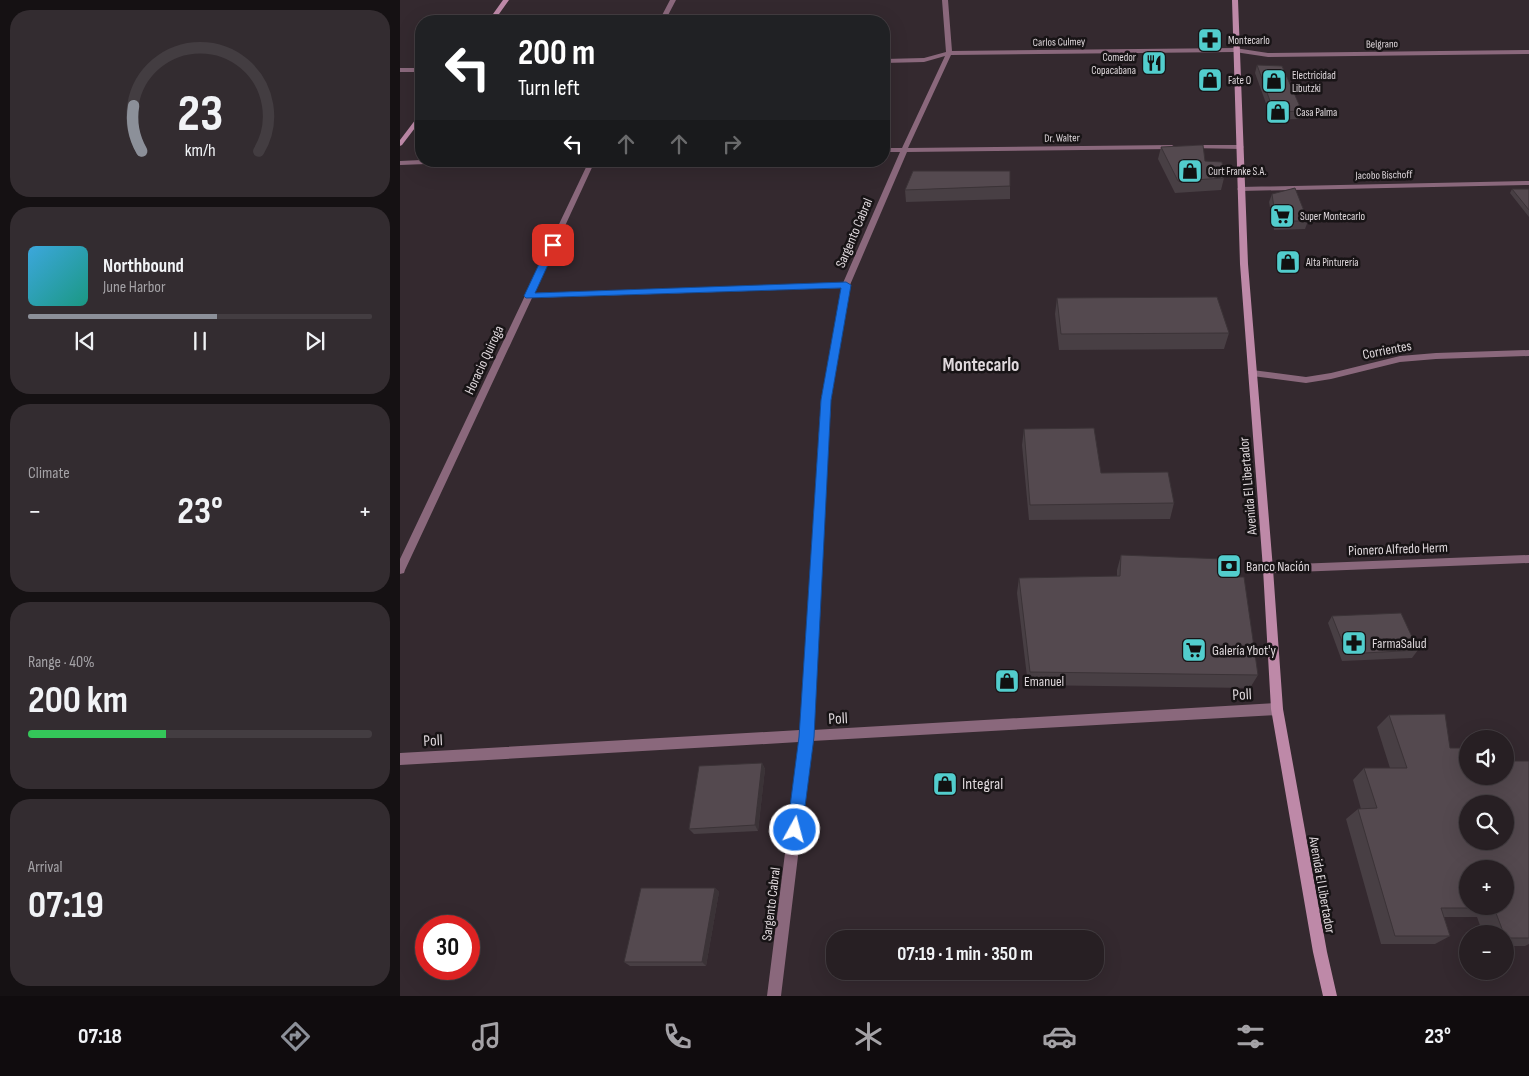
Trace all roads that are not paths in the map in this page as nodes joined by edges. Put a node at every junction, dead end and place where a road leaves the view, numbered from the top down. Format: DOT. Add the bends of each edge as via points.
graph roads {
  1 [pos="506,0"];
  2 [pos="673,0"];
  3 [pos="944,0"];
  4 [pos="1235,0"];
  5 [pos="496,15"];
  6 [pos="665,15"];
  7 [pos="1235,50"];
  8 [pos="1529,52"];
  9 [pos="949,53"];
  10 [pos="890,60"];
  11 [pos="400,70"];
  12 [pos="415,70"];
  13 [pos="415,124"];
  14 [pos="400,144"];
  15 [pos="1240,147"];
  16 [pos="890,150"];
  17 [pos="904,150"];
  18 [pos="415,162"];
  19 [pos="400,163"];
  20 [pos="589,167"];
  21 [pos="1529,183"];
  22 [pos="1240,189"];
  23 [pos="846,285"];
  24 [pos="529,296"];
  25 [pos="1529,353"];
  26 [pos="1252,373"];
  27 [pos="1529,559"];
  28 [pos="1268,569"];
  29 [pos="400,570"];
  30 [pos="1277,709"];
  31 [pos="806,737"];
  32 [pos="400,759"];
  33 [pos="774,996"];
  34 [pos="1330,996"];
  1 -- 5 [label="main road"];
  2 -- 6 [label="street"];
  3 -- 9 [label="street"];
  4 -- 7 [label="main road, Avenida El Libertador"];
  7 -- 8 [label="street, Belgrano" via="1268,55"];
  7 -- 9 [label="street, Carlos Culmey"];
  7 -- 15 [label="main road, Avenida El Libertador"];
  9 -- 10 [label="street, Carlos Culmey" via="924,60"];
  9 -- 17 [label="street, Sargento Cabral"];
  11 -- 12 [label="street"];
  13 -- 14 [label="main road"];
  15 -- 17 [label="street, Dr. Walter"];
  15 -- 22 [label="main road, Avenida El Libertador"];
  16 -- 17 [label="street, Dr. Walter"];
  17 -- 23 [label="street, Sargento Cabral"];
  18 -- 19 [label="street"];
  20 -- 24 [label="street, Horacio Quiroga"];
  21 -- 22 [label="street, Jacobo Bischoff"];
  22 -- 26 [label="main road, Avenida El Libertador"];
  23 -- 24 [label="street"];
  23 -- 31 [label="street, Sargento Cabral" via="826,400"];
  24 -- 29 [label="street, Horacio Quiroga"];
  25 -- 26 [label="street, Corrientes" via="1400,359 1306,380"];
  26 -- 28 [label="main road, Avenida El Libertador"];
  27 -- 28 [label="street, Pionero Alfredo Herm"];
  28 -- 30 [label="main road, Avenida El Libertador"];
  30 -- 31 [label="street, Poll"];
  30 -- 34 [label="main road, Avenida El Libertador"];
  31 -- 32 [label="street, Poll"];
  31 -- 33 [label="street, Sargento Cabral"];
}
